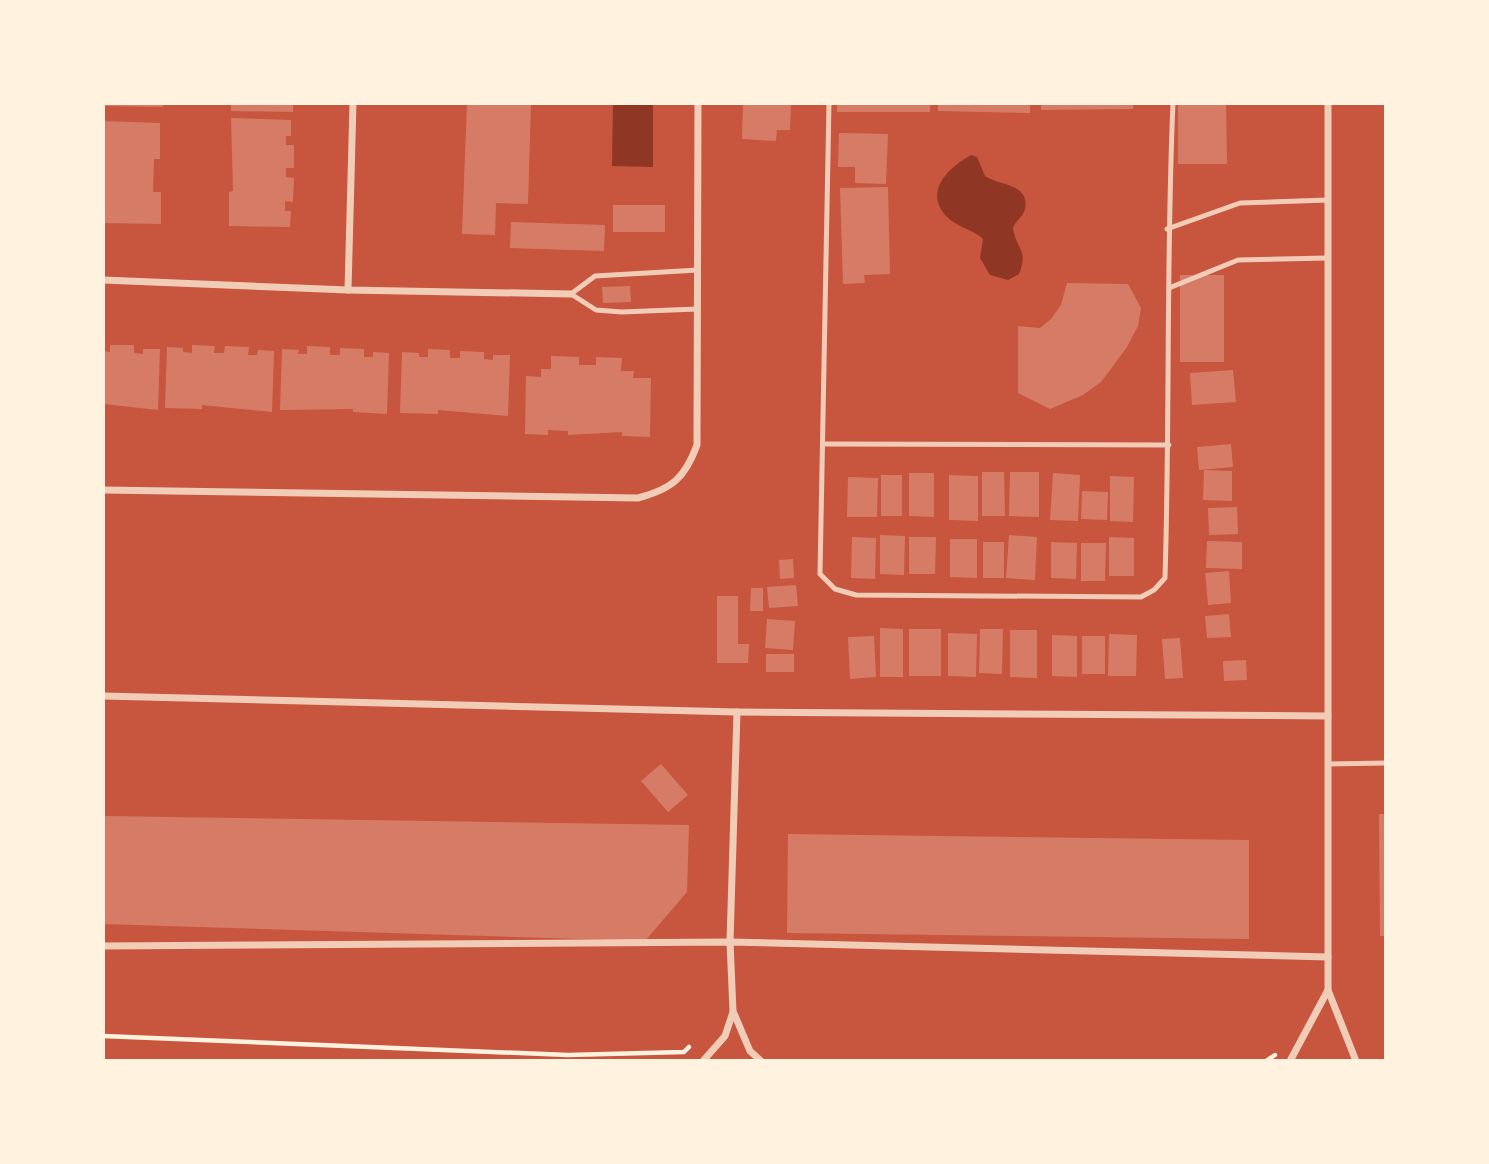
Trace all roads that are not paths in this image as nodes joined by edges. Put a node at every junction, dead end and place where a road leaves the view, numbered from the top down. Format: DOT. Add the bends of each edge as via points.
graph roads {
  1 [pos="353,103"];
  2 [pos="698,103"];
  3 [pos="829,103"];
  4 [pos="1173,103"];
  5 [pos="1328,103"];
  6 [pos="1328,200"];
  7 [pos="1167,229"];
  8 [pos="1327,258"];
  9 [pos="698,270"];
  10 [pos="103,280"];
  11 [pos="1169,288"];
  12 [pos="348,290"];
  13 [pos="571,294"];
  14 [pos="697,309"];
  15 [pos="823,444"];
  16 [pos="1169,445"];
  17 [pos="103,490"];
  18 [pos="103,696"];
  19 [pos="737,712"];
  20 [pos="1328,716"];
  21 [pos="1386,763"];
  22 [pos="1328,764"];
  23 [pos="730,942"];
  24 [pos="103,946"];
  25 [pos="1328,957"];
  26 [pos="1328,990"];
  27 [pos="733,1011"];
  28 [pos="703,1061"];
  29 [pos="761,1061"];
  30 [pos="1290,1061"];
  31 [pos="1356,1061"];
  1 -- 12 [label="street"];
  2 -- 9 [label="street"];
  3 -- 15 [label="lane"];
  4 -- 7 [label="lane"];
  5 -- 6 [label="street"];
  6 -- 7 [label="lane" via="1240,203"];
  6 -- 8 [label="street"];
  7 -- 11 [label="lane"];
  8 -- 11 [label="lane" via="1238,260"];
  8 -- 20 [label="street"];
  9 -- 13 [label="lane" via="595,276"];
  9 -- 14 [label="street"];
  10 -- 12 [label="street"];
  11 -- 16 [label="lane"];
  12 -- 13 [label="street"];
  13 -- 14 [label="lane" via="596,310"];
  14 -- 17 [label="street" via="697,445 689,467 660,492 638,498"];
  15 -- 16 [label="lane"];
  15 -- 16 [label="lane" via="820,574 835,589 856,596 1128,597 1141,597 1165,578"];
  18 -- 19 [label="street"];
  19 -- 20 [label="street"];
  19 -- 23 [label="street"];
  20 -- 22 [label="street"];
  21 -- 22 [label="lane"];
  22 -- 25 [label="street"];
  23 -- 24 [label="street"];
  23 -- 25 [label="street"];
  23 -- 27 [label="street"];
  25 -- 26 [label="street"];
  26 -- 30 [label="street"];
  26 -- 31 [label="street"];
  27 -- 28 [label="street" via="725,1036"];
  27 -- 29 [label="street" via="750,1051"];
}
